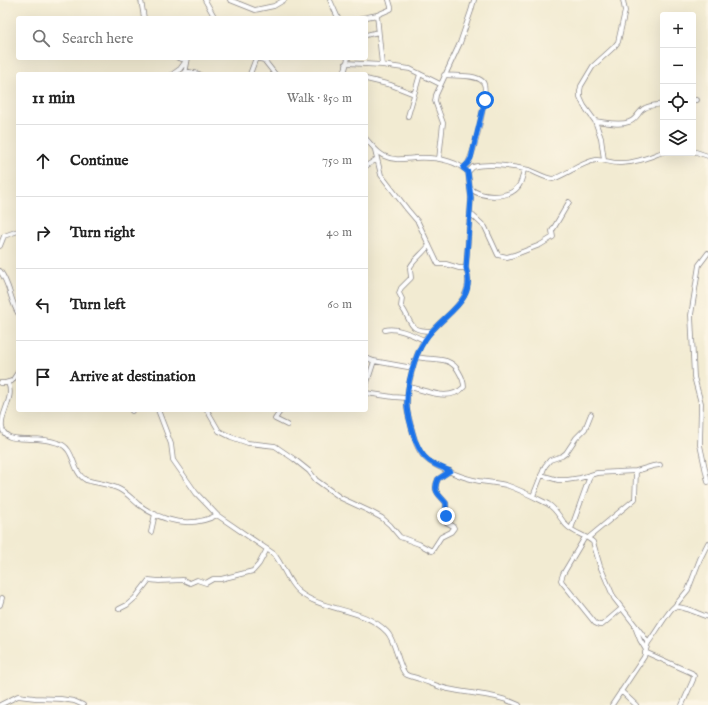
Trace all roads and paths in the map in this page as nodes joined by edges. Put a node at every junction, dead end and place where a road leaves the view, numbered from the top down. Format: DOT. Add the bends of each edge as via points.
graph roads {
  1 [pos="141,0"];
  2 [pos="205,0"];
  3 [pos="230,0"];
  4 [pos="284,0"];
  5 [pos="330,0"];
  6 [pos="388,0"];
  7 [pos="474,0"];
  8 [pos="622,0"];
  9 [pos="212,12"];
  10 [pos="377,15"];
  11 [pos="144,16"];
  12 [pos="211,16"];
  13 [pos="213,16"];
  14 [pos="337,16"];
  15 [pos="368,17"];
  16 [pos="378,32"];
  17 [pos="368,34"];
  18 [pos="186,60"];
  19 [pos="187,60"];
  20 [pos="254,60"];
  21 [pos="264,60"];
  22 [pos="347,60"];
  23 [pos="346,63"];
  24 [pos="382,65"];
  25 [pos="176,72"];
  26 [pos="185,72"];
  27 [pos="251,72"];
  28 [pos="273,72"];
  29 [pos="344,72"];
  30 [pos="420,74"];
  31 [pos="444,75"];
  32 [pos="368,79"];
  33 [pos="440,84"];
  34 [pos="414,94"];
  35 [pos="660,104"];
  36 [pos="408,116"];
  37 [pos="595,121"];
  38 [pos="368,142"];
  39 [pos="374,149"];
  40 [pos="696,152"];
  41 [pos="660,153"];
  42 [pos="708,156"];
  43 [pos="377,159"];
  44 [pos="438,159"];
  45 [pos="604,160"];
  46 [pos="368,165"];
  47 [pos="463,168"];
  48 [pos="524,169"];
  49 [pos="468,172"];
  50 [pos="471,189"];
  51 [pos="569,202"];
  52 [pos="471,214"];
  53 [pos="16,232"];
  54 [pos="429,245"];
  55 [pos="0,246"];
  56 [pos="708,253"];
  57 [pos="466,268"];
  58 [pos="0,271"];
  59 [pos="16,310"];
  60 [pos="385,330"];
  61 [pos="431,331"];
  62 [pos="424,340"];
  63 [pos="417,357"];
  64 [pos="368,359"];
  65 [pos="374,361"];
  66 [pos="413,368"];
  67 [pos="16,375"];
  68 [pos="368,380"];
  69 [pos="0,383"];
  70 [pos="8,383"];
  71 [pos="409,387"];
  72 [pos="368,393"];
  73 [pos="407,398"];
  74 [pos="159,412"];
  75 [pos="208,412"];
  76 [pos="280,412"];
  77 [pos="591,414"];
  78 [pos="287,425"];
  79 [pos="660,465"];
  80 [pos="450,471"];
  81 [pos="636,471"];
  82 [pos="540,475"];
  83 [pos="590,476"];
  84 [pos="708,482"];
  85 [pos="533,496"];
  86 [pos="155,514"];
  87 [pos="216,515"];
  88 [pos="570,529"];
  89 [pos="151,532"];
  90 [pos="586,538"];
  91 [pos="708,543"];
  92 [pos="268,549"];
  93 [pos="2,598"];
  94 [pos="0,605"];
  95 [pos="674,607"];
  96 [pos="119,608"];
  97 [pos="622,608"];
  98 [pos="708,617"];
  99 [pos="634,624"];
  100 [pos="648,643"];
  101 [pos="645,651"];
  102 [pos="621,691"];
  103 [pos="0,705"];
  104 [pos="83,705"];
  105 [pos="518,705"];
  106 [pos="612,705"];
  107 [pos="636,705"];
  108 [pos="682,705"];
  1 -- 11 [label="street"];
  2 -- 9 [label="street"];
  3 -- 4 [label="street" via="255,10 274,6"];
  5 -- 14 [label="street"];
  6 -- 10 [label="street" via="391,9"];
  7 -- 31 [label="street" via="460,43"];
  8 -- 37 [label="street" via="625,10 618,42 593,66 581,86 580,97"];
  9 -- 12 [label="street"];
  9 -- 13 [label="street"];
  10 -- 15 [label="street"];
  10 -- 16 [label="street"];
  16 -- 17 [label="street"];
  16 -- 24 [label="street"];
  18 -- 25 [label="street"];
  19 -- 26 [label="street"];
  20 -- 27 [label="street"];
  21 -- 28 [label="street"];
  22 -- 23 [label="street"];
  23 -- 24 [label="street"];
  23 -- 29 [label="street"];
  24 -- 30 [label="street" via="410,69"];
  30 -- 33 [label="street"];
  30 -- 34 [label="street"];
  31 -- 33 [label="street"];
  31 -- 47 [label="street" via="475,77 485,85 485,100 475,143 469,161"];
  32 -- 34 [label="street"];
  33 -- 44 [label="street" via="435,101 443,123"];
  34 -- 36 [label="street"];
  35 -- 37 [label="street" via="645,107 630,122"];
  37 -- 45 [label="street" via="601,138"];
  38 -- 39 [label="street"];
  39 -- 43 [label="street"];
  39 -- 44 [label="street" via="384,156 396,159"];
  40 -- 42 [label="street"];
  41 -- 45 [label="street" via="626,163"];
  43 -- 46 [label="street"];
  43 -- 54 [label="street" via="381,174 418,222"];
  44 -- 47 [label="street"];
  45 -- 48 [label="street" via="589,162 553,179"];
  47 -- 49 [label="street"];
  48 -- 49 [label="street" via="486,165 473,167"];
  48 -- 50 [label="street" via="519,185 508,194 489,195"];
  49 -- 50 [label="street"];
  50 -- 52 [label="street"];
  51 -- 52 [label="street" via="552,232 553,237 540,245 507,257 498,255 485,227"];
  52 -- 57 [label="street"];
  53 -- 55 [label="street" via="4,236"];
  54 -- 57 [label="street" via="440,264"];
  54 -- 61 [label="street" via="411,264 411,278 399,293 402,299 401,306 413,327 417,330"];
  56 -- 84 [label="street" via="699,265 691,314 694,377 702,403 700,445"];
  57 -- 61 [label="street" via="469,280 466,295"];
  58 -- 59 [label="street" via="6,279"];
  60 -- 62 [label="street" via="391,329"];
  61 -- 62 [label="street"];
  62 -- 63 [label="street"];
  63 -- 66 [label="street"];
  63 -- 71 [label="street" via="451,362 458,370 464,387 445,396"];
  64 -- 65 [label="street"];
  65 -- 66 [label="street"];
  65 -- 68 [label="street"];
  66 -- 71 [label="street"];
  67 -- 70 [label="street"];
  69 -- 70 [label="street"];
  70 -- 86 [label="street" via="10,392 2,423 8,437 48,440 66,446 81,478 119,489"];
  71 -- 73 [label="street"];
  72 -- 73 [label="street"];
  73 -- 80 [label="street" via="413,434 422,455"];
  74 -- 87 [label="street" via="171,444 173,460 196,493"];
  75 -- 80 [label="street" via="219,431 248,443 275,446 341,498 387,521 400,537 432,551 441,537 454,528 446,522 446,503 436,488 438,479"];
  76 -- 78 [label="street" via="276,420"];
  77 -- 82 [label="street" via="585,429 566,453 550,460"];
  79 -- 81 [label="street"];
  80 -- 85 [label="street" via="478,481 506,485"];
  81 -- 83 [label="street" via="604,472"];
  81 -- 90 [label="street" via="635,498"];
  82 -- 83 [label="street" via="558,480"];
  82 -- 85 [label="street"];
  83 -- 88 [label="street"];
  85 -- 88 [label="street" via="554,508"];
  86 -- 87 [label="street" via="169,520 184,522 205,520"];
  86 -- 89 [label="street"];
  87 -- 92 [label="street"];
  88 -- 90 [label="street"];
  90 -- 97 [label="street" via="593,542 606,580"];
  90 -- 97 [label="street" via="563,574 562,582 599,625 602,626"];
  91 -- 95 [label="street" via="688,590"];
  92 -- 96 [label="street" via="257,568 246,574 213,579 206,583 197,580 190,583 182,580 149,580 135,598"];
  92 -- 105 [label="street" via="280,561 288,580 299,592 310,599 373,620 388,632 405,674 443,688 507,699"];
  93 -- 94 [label="street"];
  95 -- 98 [label="street" via="689,609"];
  95 -- 100 [label="street"];
  97 -- 99 [label="street"];
  99 -- 100 [label="street"];
  99 -- 101 [label="street"];
  100 -- 101 [label="street"];
  101 -- 102 [label="street"];
  101 -- 108 [label="street" via="692,673 693,680"];
  102 -- 106 [label="street"];
  102 -- 107 [label="street"];
  103 -- 104 [label="street" via="19,696 61,699"];
}
